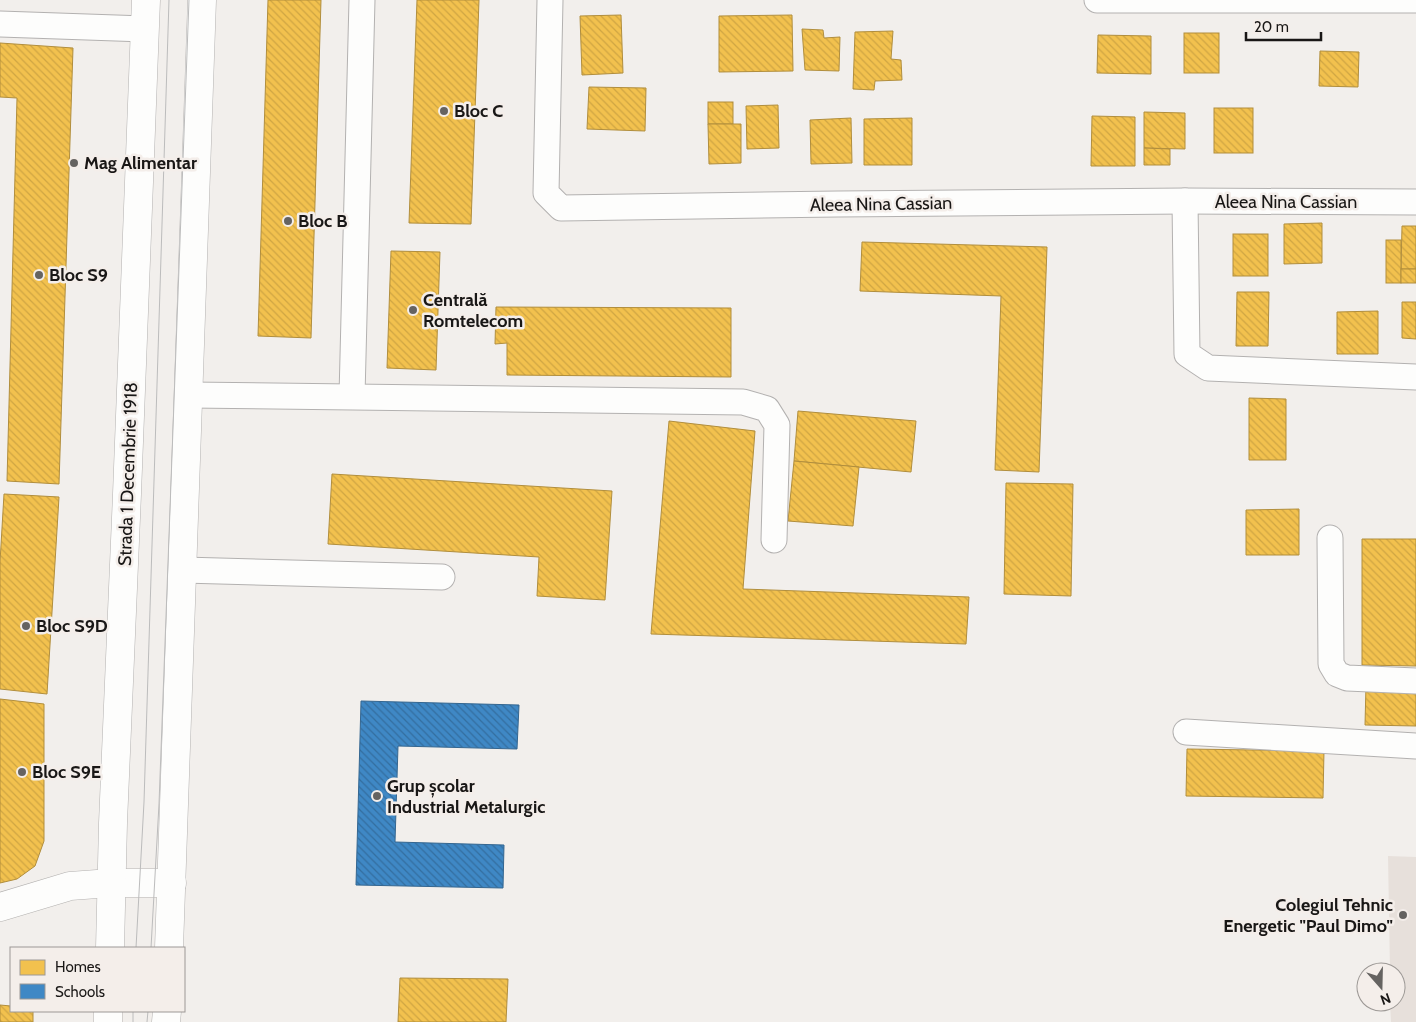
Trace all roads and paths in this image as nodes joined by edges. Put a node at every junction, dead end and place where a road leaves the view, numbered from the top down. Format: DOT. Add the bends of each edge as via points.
graph roads {
  1 [pos="146,0"];
  2 [pos="202,0"];
  3 [pos="362,0"];
  4 [pos="550,0"];
  5 [pos="1097,0"];
  6 [pos="1416,0"];
  7 [pos="0,24"];
  8 [pos="145,29"];
  9 [pos="1185,201"];
  10 [pos="1416,202"];
  11 [pos="1416,376"];
  12 [pos="188,395"];
  13 [pos="352,396"];
  14 [pos="1330,538"];
  15 [pos="774,540"];
  16 [pos="183,570"];
  17 [pos="442,577"];
  18 [pos="1416,681"];
  19 [pos="1186,732"];
  20 [pos="1416,746"];
  21 [pos="112,883"];
  22 [pos="172,883"];
  23 [pos="0,907"];
  24 [pos="110,947"];
  25 [pos="169,947"];
  1 -- 8 [label="main road, Strada 1 Decembrie 1918"];
  2 -- 12 [label="main road"];
  3 -- 13 [label="street"];
  4 -- 9 [label="street, Aleea Nina Cassian" via="546,193 561,208"];
  5 -- 6 [label="street"];
  7 -- 8 [label="street"];
  8 -- 21 [label="main road, Strada 1 Decembrie 1918"];
  9 -- 10 [label="street, Aleea Nina Cassian"];
  9 -- 11 [label="street" via="1187,354 1208,368"];
  12 -- 13 [label="street"];
  12 -- 16 [label="main road"];
  13 -- 15 [label="street" via="743,402 766,409 777,425"];
  14 -- 18 [label="street" via="1332,664 1337,674 1346,678"];
  16 -- 17 [label="street"];
  16 -- 22 [label="main road"];
  19 -- 20 [label="street"];
  21 -- 22 [label="main road"];
  21 -- 23 [label="main road" via="70,886"];
  21 -- 24 [label="main road, Strada 1 Decembrie 1918"];
  22 -- 25 [label="main road"];
}
